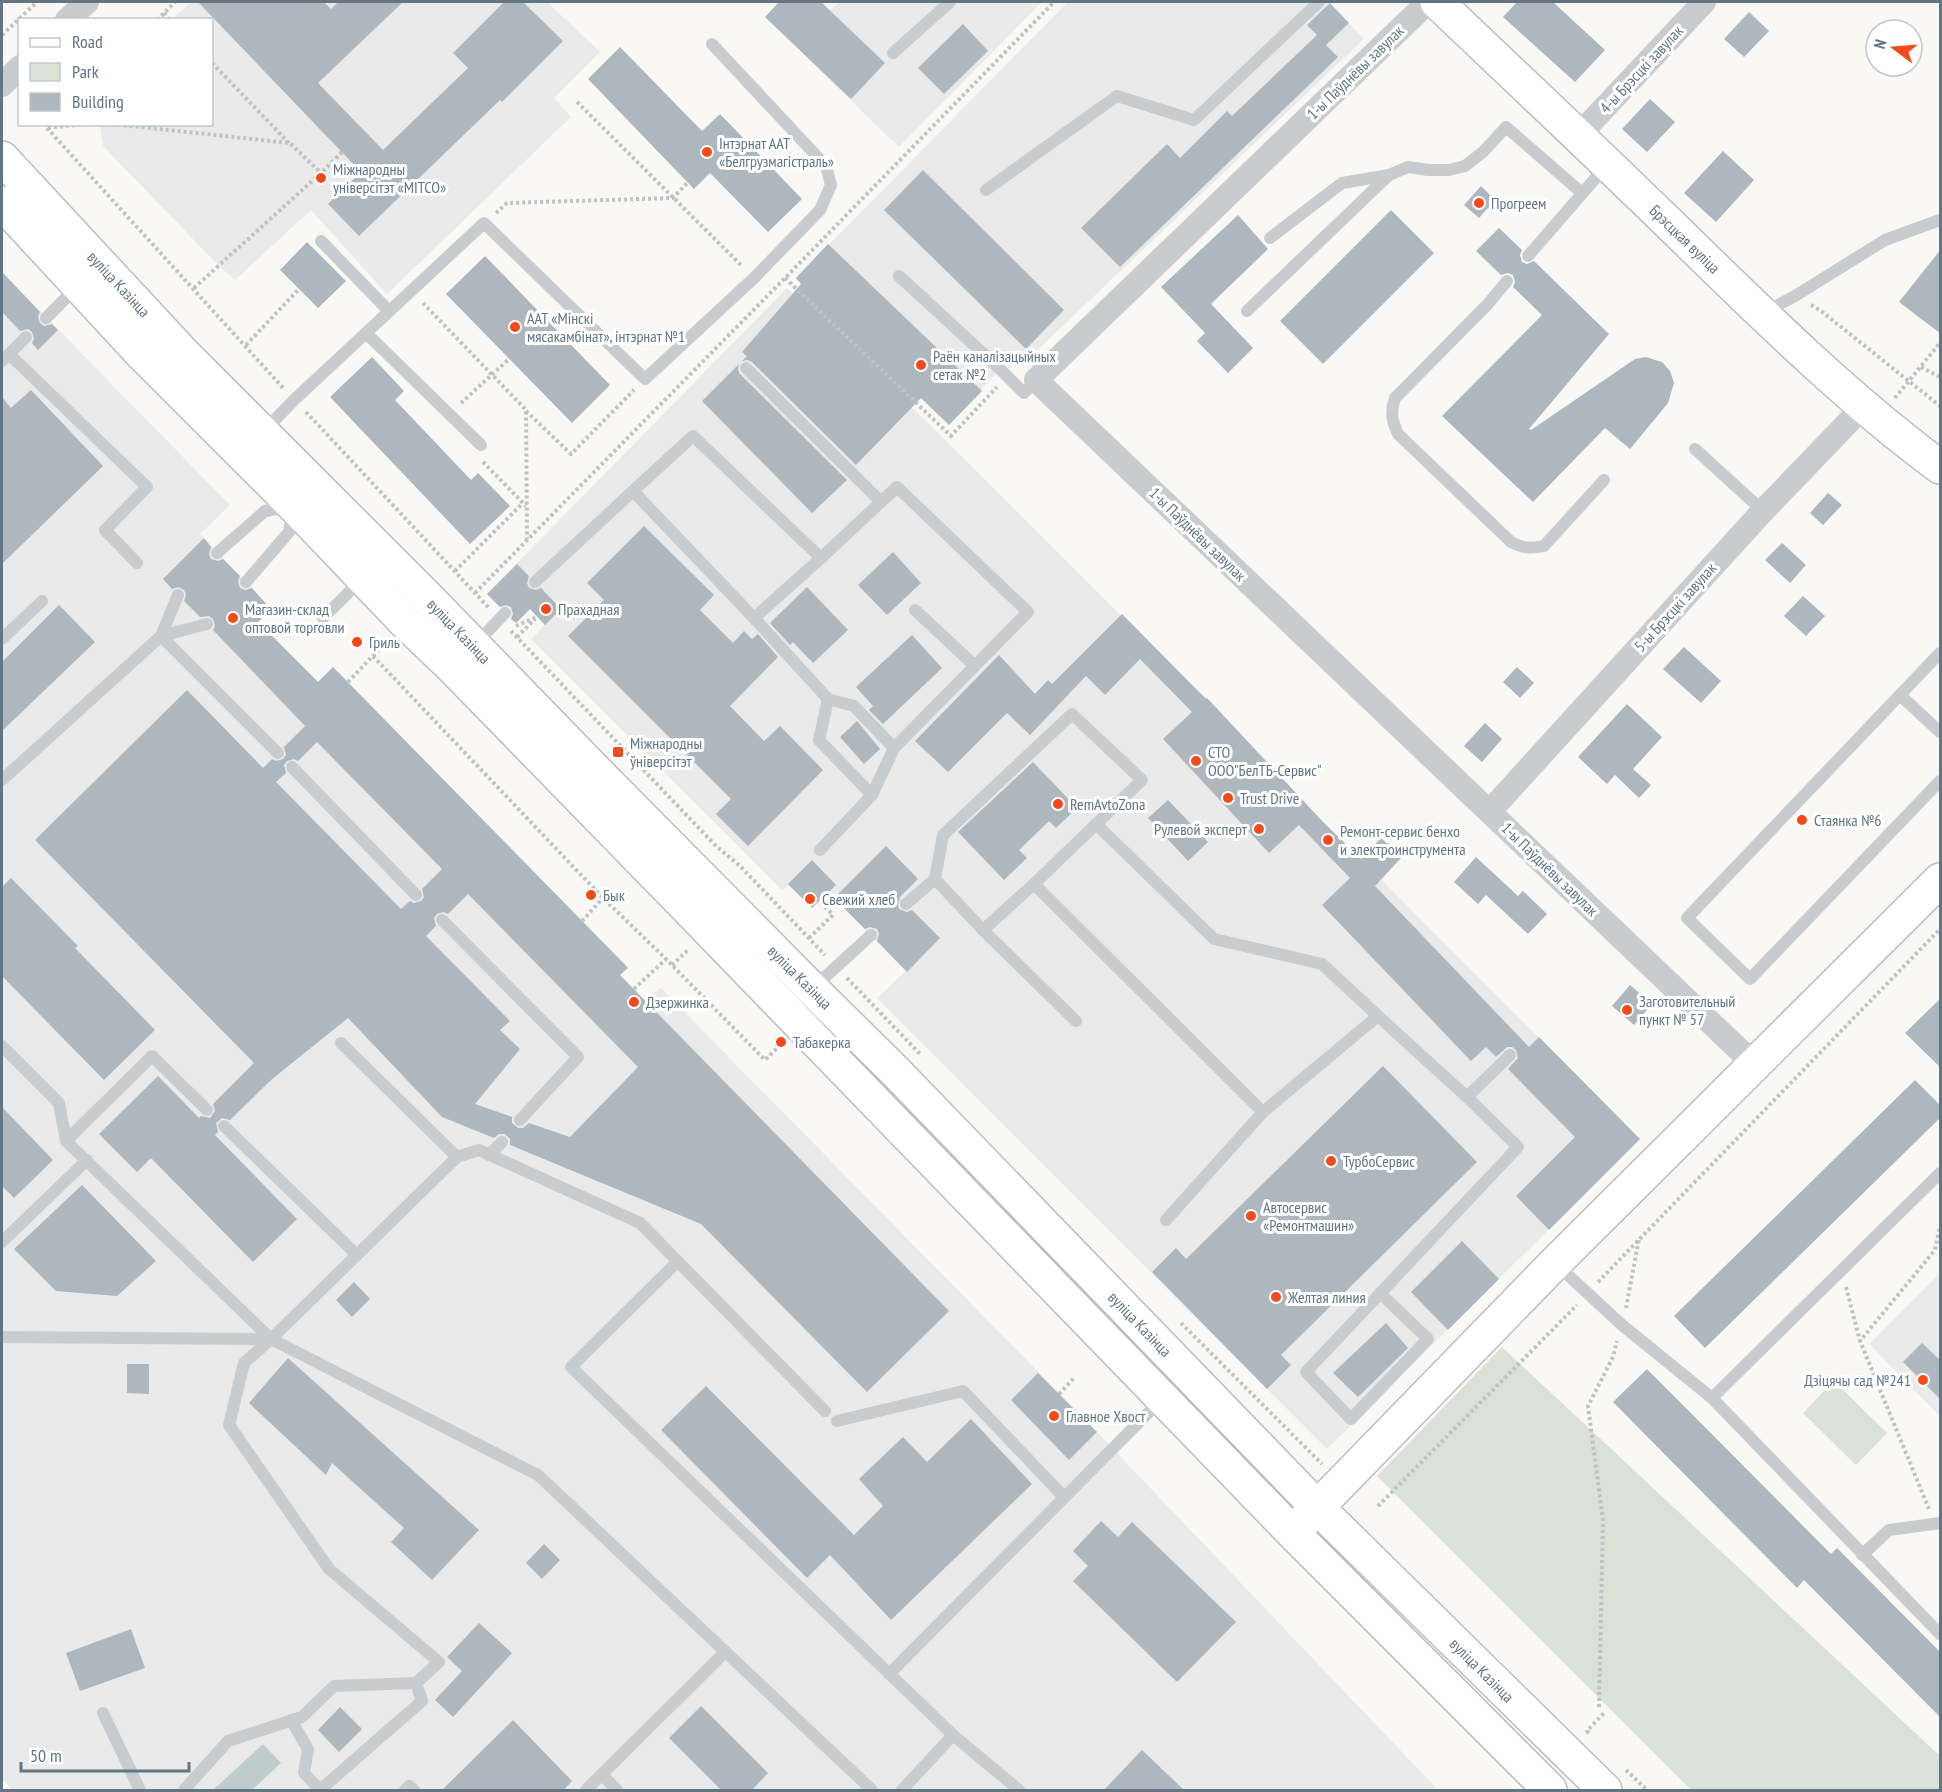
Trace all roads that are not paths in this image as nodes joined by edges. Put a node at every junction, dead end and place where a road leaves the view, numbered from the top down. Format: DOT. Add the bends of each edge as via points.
graph roads {
  1 [pos="950,2"];
  2 [pos="1319,2"];
  3 [pos="1428,2"];
  4 [pos="1437,2"];
  5 [pos="1704,2"];
  6 [pos="712,44"];
  7 [pos="893,53"];
  8 [pos="18,69"];
  9 [pos="2,85"];
  10 [pos="1578,136"];
  11 [pos="2,158"];
  12 [pos="1608,164"];
  13 [pos="1389,175"];
  14 [pos="986,190"];
  15 [pos="1582,193"];
  16 [pos="2,203"];
  17 [pos="1941,220"];
  18 [pos="1270,238"];
  19 [pos="321,241"];
  20 [pos="1528,256"];
  21 [pos="90,275"];
  22 [pos="899,276"];
  23 [pos="1507,281"];
  24 [pos="389,310"];
  25 [pos="1247,311"];
  26 [pos="1761,313"];
  27 [pos="46,318"];
  28 [pos="366,333"];
  29 [pos="26,337"];
  30 [pos="5,357"];
  31 [pos="746,368"];
  32 [pos="1036,381"];
  33 [pos="1864,406"];
  34 [pos="252,444"];
  35 [pos="481,445"];
  36 [pos="1695,449"];
  37 [pos="1941,467"];
  38 [pos="1604,480"];
  39 [pos="633,491"];
  40 [pos="304,496"];
  41 [pos="881,502"];
  42 [pos="1763,511"];
  43 [pos="217,553"];
  44 [pos="821,558"];
  45 [pos="137,563"];
  46 [pos="363,578"];
  47 [pos="246,582"];
  48 [pos="535,582"];
  49 [pos="178,595"];
  50 [pos="42,601"];
  51 [pos="915,610"];
  52 [pos="502,616"];
  53 [pos="323,618"];
  54 [pos="754,618"];
  55 [pos="207,624"];
  56 [pos="161,636"];
  57 [pos="2,639"];
  58 [pos="1941,653"];
  59 [pos="463,656"];
  60 [pos="975,666"];
  61 [pos="1900,695"];
  62 [pos="828,699"];
  63 [pos="1941,732"];
  64 [pos="894,748"];
  65 [pos="278,753"];
  66 [pos="292,767"];
  67 [pos="2,780"];
  68 [pos="1941,781"];
  69 [pos="872,795"];
  70 [pos="1490,811"];
  71 [pos="1096,824"];
  72 [pos="820,850"];
  73 [pos="935,879"];
  74 [pos="1941,880"];
  75 [pos="1034,884"];
  76 [pos="416,895"];
  77 [pos="906,904"];
  78 [pos="442,920"];
  79 [pos="983,930"];
  80 [pos="871,935"];
  81 [pos="795,1008"];
  82 [pos="1378,1016"];
  83 [pos="1076,1021"];
  84 [pos="341,1043"];
  85 [pos="2,1046"];
  86 [pos="1510,1055"];
  87 [pos="1754,1064"];
  88 [pos="1467,1097"];
  89 [pos="207,1110"];
  90 [pos="1263,1112"];
  91 [pos="520,1120"];
  92 [pos="224,1126"];
  93 [pos="66,1141"];
  94 [pos="502,1142"];
  95 [pos="489,1155"];
  96 [pos="457,1157"];
  97 [pos="87,1160"];
  98 [pos="1941,1173"];
  99 [pos="1166,1220"];
  100 [pos="2,1242"];
  101 [pos="1062,1243"];
  102 [pos="357,1255"];
  103 [pos="677,1262"];
  104 [pos="1555,1263"];
  105 [pos="1036,1267"];
  106 [pos="1380,1293"];
  107 [pos="2,1337"];
  108 [pos="271,1339"];
  109 [pos="1162,1398"];
  110 [pos="1712,1398"];
  111 [pos="825,1411"];
  112 [pos="837,1421"];
  113 [pos="1064,1497"];
  114 [pos="1318,1508"];
  115 [pos="1938,1524"];
  116 [pos="1292,1532"];
  117 [pos="1862,1555"];
  118 [pos="1941,1634"];
  119 [pos="725,1652"];
  120 [pos="889,1674"];
  121 [pos="416,1683"];
  122 [pos="103,1713"];
  123 [pos="291,1720"];
  124 [pos="953,1735"];
  125 [pos="602,1775"];
  126 [pos="1615,1779"];
  127 [pos="140,1791"];
  128 [pos="184,1791"];
  129 [pos="320,1791"];
  130 [pos="405,1791"];
  131 [pos="414,1791"];
  132 [pos="586,1791"];
  133 [pos="617,1791"];
  134 [pos="872,1791"];
  135 [pos="903,1791"];
  136 [pos="1018,1791"];
  137 [pos="1550,1791"];
  1 -- 7 [label="lane"];
  2 -- 14 [label="lane" via="1194,120 1117,96"];
  3 -- 32 [label="street, 1-ы Паўднёвы завулак"];
  4 -- 10 [label="main road, Брэсцкая вуліца"];
  5 -- 10 [label="street, 4-ы Брэсцкі завулак"];
  6 -- 24 [label="lane" via="826,166 831,185 820,210 754,278 645,379 484,223"];
  8 -- 9 [label="street"];
  10 -- 12 [label="main road, Брэсцкая вуліца"];
  11 -- 21 [label="main road, вуліца Казінца"];
  12 -- 15 [label="lane"];
  12 -- 26 [label="main road, Брэсцкая вуліца"];
  13 -- 15 [label="lane" via="1408,167 1449,170 1465,166 1506,127"];
  13 -- 18 [label="lane" via="1342,183"];
  13 -- 25 [label="lane"];
  15 -- 20 [label="lane"];
  16 -- 21 [label="main road, вуліца Казінца"];
  17 -- 26 [label="lane" via="1885,240"];
  19 -- 24 [label="lane"];
  21 -- 27 [label="lane"];
  21 -- 34 [label="main road, вуліца Казінца" via="140,352"];
  22 -- 32 [label="lane" via="1024,393"];
  23 -- 38 [label="lane" via="1395,398 1392,422 1398,434 1511,542 1522,548 1544,546"];
  24 -- 28 [label="lane"];
  26 -- 33 [label="main road, Брэсцкая вуліца"];
  28 -- 34 [label="lane"];
  28 -- 35 [label="lane"];
  29 -- 30 [label="lane"];
  30 -- 45 [label="lane" via="147,487 105,530"];
  31 -- 41 [label="lane"];
  32 -- 70 [label="street, 1-ы Паўднёвы завулак"];
  33 -- 37 [label="main road, Брэсцкая вуліца"];
  33 -- 42 [label="street, 5-ы Брэсцкі завулак"];
  34 -- 40 [label="main road, вуліца Казінца"];
  36 -- 42 [label="lane"];
  39 -- 44 [label="lane" via="693,436"];
  39 -- 48 [label="lane"];
  39 -- 54 [label="lane"];
  40 -- 43 [label="lane" via="265,511"];
  40 -- 46 [label="main road, вуліца Казінца"];
  40 -- 47 [label="lane" via="289,532"];
  40 -- 59 [label="main road, вуліца Казінца"];
  41 -- 44 [label="lane"];
  41 -- 60 [label="lane" via="897,487 1028,612"];
  42 -- 70 [label="street, 5-ы Брэсцкі завулак"];
  44 -- 54 [label="lane"];
  46 -- 53 [label="lane"];
  46 -- 59 [label="main road, вуліца Казінца"];
  49 -- 56 [label="lane"];
  50 -- 57 [label="lane"];
  51 -- 60 [label="lane"];
  52 -- 59 [label="lane"];
  54 -- 62 [label="lane"];
  55 -- 56 [label="lane"];
  56 -- 65 [label="lane"];
  56 -- 67 [label="lane"];
  58 -- 61 [label="lane"];
  59 -- 81 [label="main road, вуліца Казінца" via="598,773"];
  60 -- 64 [label="lane"];
  61 -- 63 [label="lane"];
  61 -- 68 [label="lane" via="1687,918 1750,979"];
  62 -- 64 [label="lane" via="854,706"];
  62 -- 69 [label="lane" via="819,740"];
  64 -- 69 [label="lane"];
  66 -- 76 [label="lane"];
  69 -- 72 [label="lane"];
  70 -- 87 [label="street, 1-ы Паўднёвы завулак"];
  71 -- 73 [label="lane" via="1142,780 1072,714 944,836"];
  71 -- 75 [label="lane"];
  71 -- 82 [label="lane" via="1214,939 1322,964"];
  73 -- 77 [label="lane"];
  73 -- 79 [label="lane"];
  74 -- 87 [label="main road"];
  75 -- 79 [label="lane"];
  75 -- 90 [label="lane"];
  78 -- 91 [label="lane" via="578,1057"];
  79 -- 83 [label="lane"];
  80 -- 81 [label="lane"];
  81 -- 101 [label="main road, вуліца Казінца" via="895,1071"];
  81 -- 105 [label="main road, вуліца Казінца"];
  82 -- 88 [label="lane"];
  82 -- 90 [label="lane"];
  84 -- 96 [label="lane"];
  85 -- 93 [label="lane" via="59,1103"];
  86 -- 88 [label="lane"];
  87 -- 104 [label="main road"];
  88 -- 106 [label="lane" via="1518,1148"];
  89 -- 93 [label="lane" via="152,1056"];
  90 -- 99 [label="lane"];
  92 -- 102 [label="lane"];
  93 -- 97 [label="lane"];
  94 -- 95 [label="lane"];
  95 -- 96 [label="lane" via="479,1150"];
  95 -- 103 [label="lane" via="640,1223"];
  96 -- 102 [label="lane"];
  97 -- 100 [label="lane"];
  97 -- 108 [label="lane"];
  98 -- 110 [label="lane"];
  101 -- 105 [label="main road" via="1047,1242 1039,1248"];
  101 -- 114 [label="main road, вуліца Казінца"];
  102 -- 108 [label="lane"];
  103 -- 111 [label="lane"];
  103 -- 120 [label="lane" via="571,1366"];
  104 -- 110 [label="lane" via="1622,1325"];
  104 -- 114 [label="main road"];
  105 -- 109 [label="main road, вуліца Казінца"];
  106 -- 106 [label="lane" via="1306,1372 1350,1419 1428,1339"];
  107 -- 108 [label="lane"];
  108 -- 119 [label="lane" via="538,1475"];
  108 -- 121 [label="lane" via="244,1363 229,1425 329,1569 439,1662"];
  109 -- 113 [label="lane"];
  109 -- 116 [label="main road, вуліца Казінца"];
  110 -- 117 [label="lane"];
  112 -- 113 [label="lane" via="963,1391"];
  113 -- 120 [label="lane"];
  114 -- 116 [label="main road"];
  114 -- 126 [label="main road, вуліца Казінца"];
  115 -- 117 [label="lane" via="1889,1530"];
  116 -- 137 [label="main road, вуліца Казінца"];
  117 -- 118 [label="lane"];
  119 -- 125 [label="lane"];
  119 -- 134 [label="lane"];
  120 -- 124 [label="lane"];
  121 -- 123 [label="lane" via="334,1686 302,1717"];
  121 -- 129 [label="lane" via="422,1701"];
  122 -- 127 [label="lane"];
  123 -- 128 [label="lane" via="228,1741"];
  123 -- 129 [label="lane" via="309,1749 304,1773"];
  124 -- 135 [label="lane"];
  124 -- 136 [label="lane"];
  125 -- 132 [label="lane"];
  125 -- 133 [label="lane"];
  130 -- 131 [label="lane" via="409,1786"];
}
